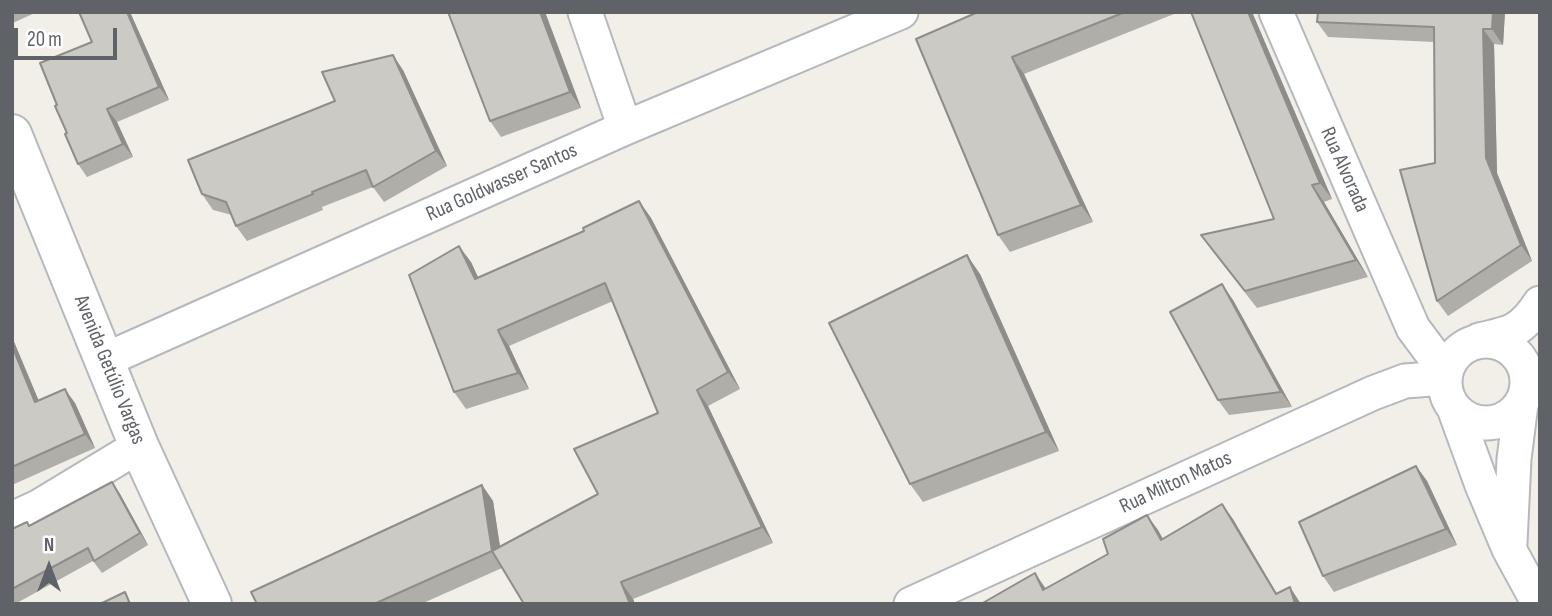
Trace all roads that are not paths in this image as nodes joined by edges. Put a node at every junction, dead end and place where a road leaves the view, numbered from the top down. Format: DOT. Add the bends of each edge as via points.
graph roads {
  1 [pos="585,12"];
  2 [pos="901,12"];
  3 [pos="1276,12"];
  4 [pos="625,128"];
  5 [pos="12,134"];
  6 [pos="1540,303"];
  7 [pos="105,360"];
  8 [pos="1457,369"];
  9 [pos="1529,384"];
  10 [pos="139,446"];
  11 [pos="12,519"];
  12 [pos="1509,549"];
  13 [pos="212,604"];
  14 [pos="911,604"];
  15 [pos="1539,604"];
  1 -- 4 [label="street"];
  2 -- 4 [label="street, Rua Goldwasser Santos"];
  3 -- 8 [label="street, Rua Alvorada" via="1413,328"];
  4 -- 7 [label="street, Rua Goldwasser Santos"];
  5 -- 7 [label="street, Avenida Getúlio Vargas"];
  6 -- 8 [label="street" via="1528,321"];
  7 -- 10 [label="street, Avenida Getúlio Vargas"];
  8 -- 9 [label="street, Rua Alvorada" via="1498,342 1513,351"];
  8 -- 9 [label="street, Rua Alvorada" via="1468,420 1481,424 1510,416"];
  8 -- 12 [label="street" via="1482,485"];
  8 -- 14 [label="street, Rua Milton Matos" via="1373,393"];
  9 -- 12 [label="street" via="1514,459"];
  10 -- 11 [label="street"];
  10 -- 13 [label="street, Avenida Getúlio Vargas"];
  12 -- 15 [label="street"];
}
